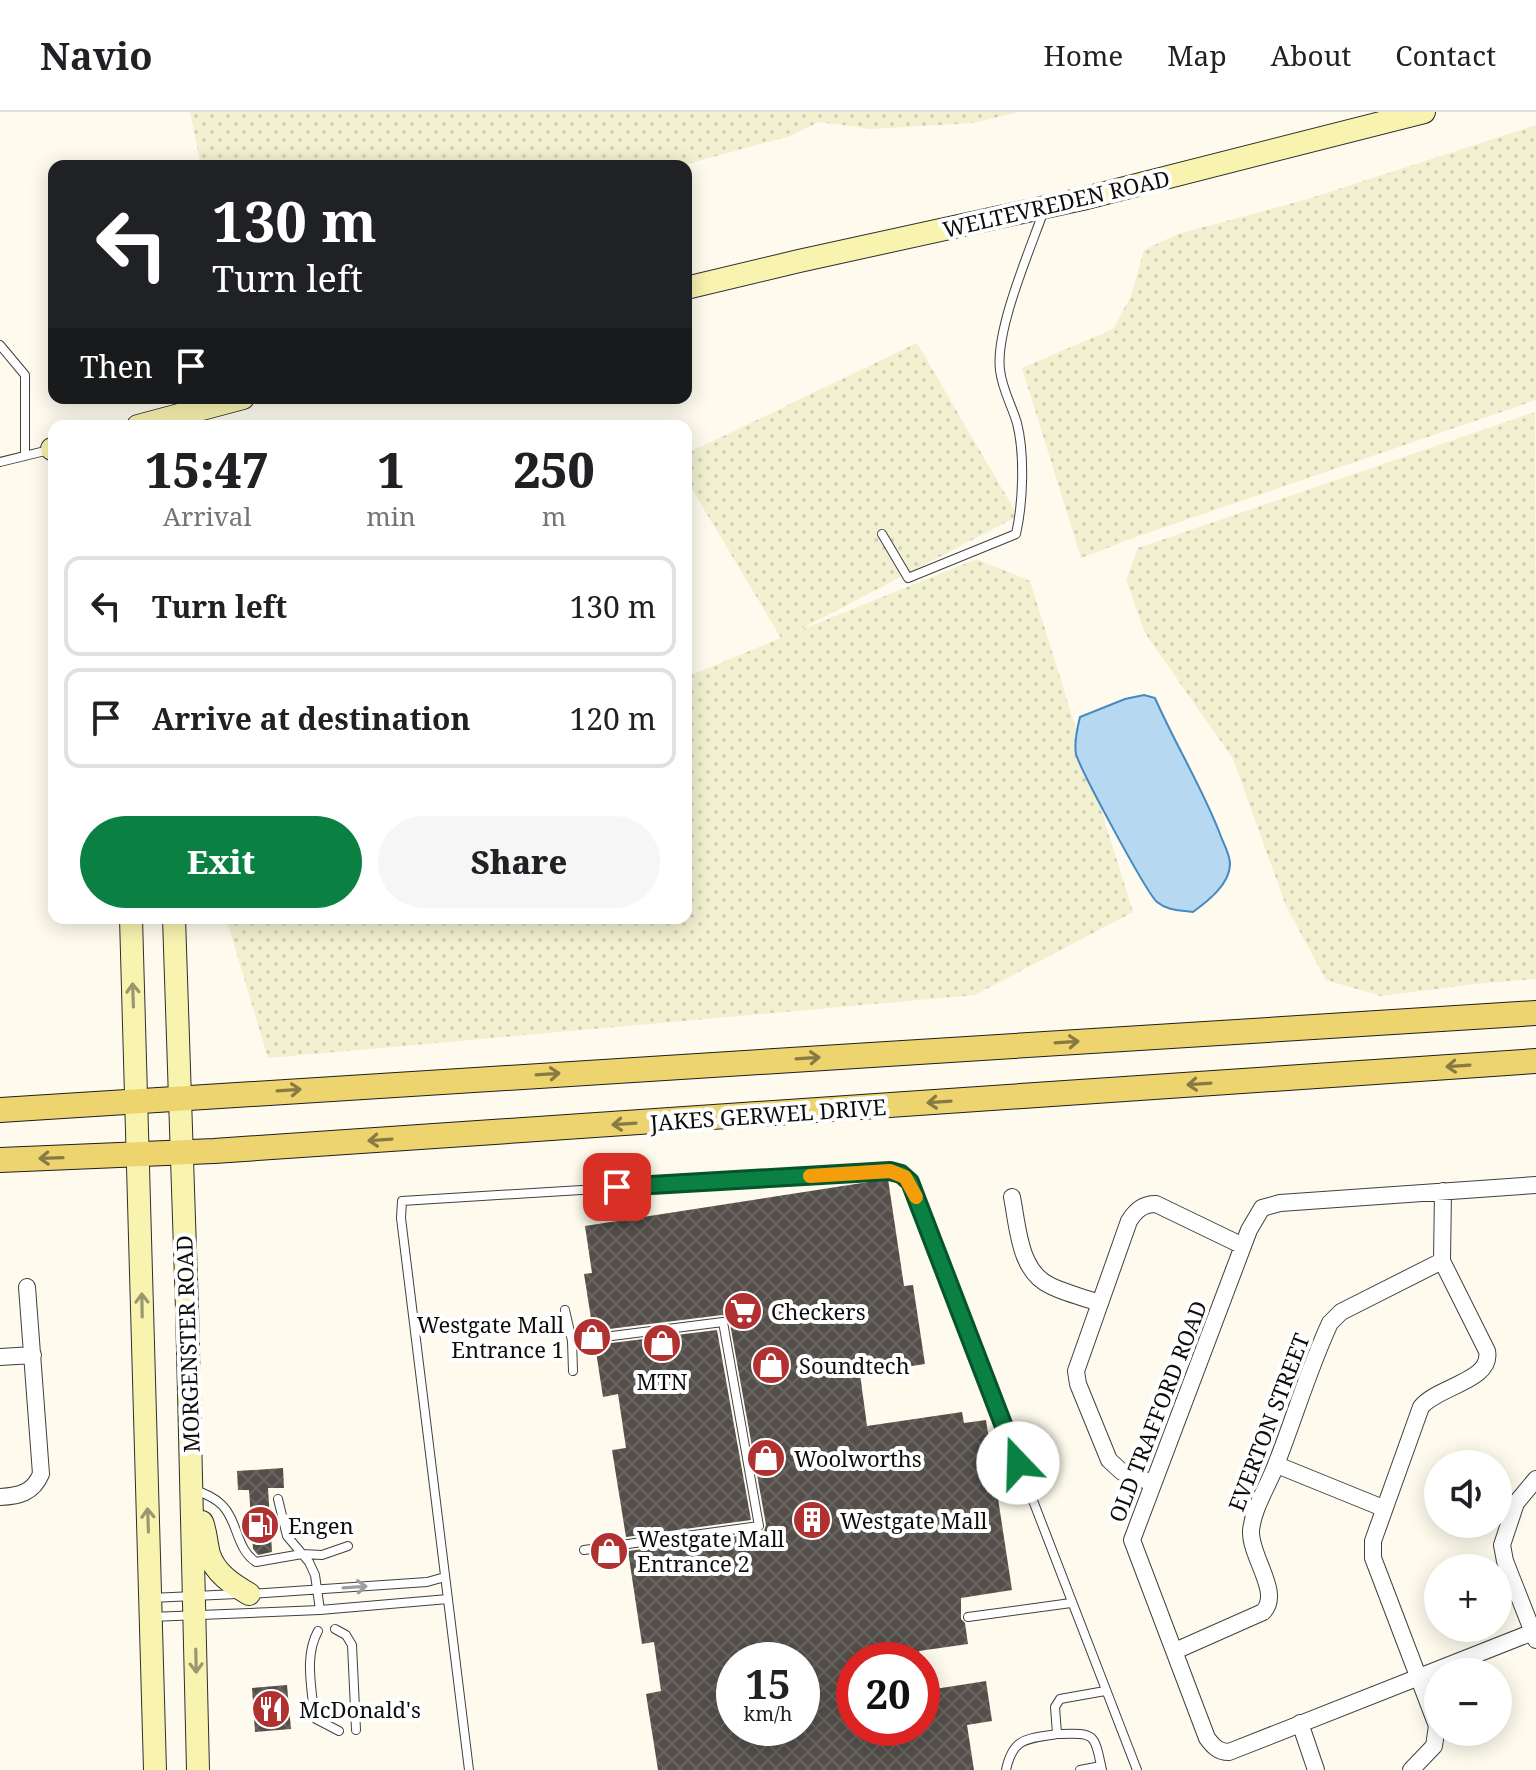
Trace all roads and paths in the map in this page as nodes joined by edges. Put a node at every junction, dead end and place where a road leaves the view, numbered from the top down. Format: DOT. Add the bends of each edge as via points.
graph roads {
  1 [pos="1424,112"];
  2 [pos="1045,207"];
  3 [pos="692,287"];
  4 [pos="0,345"];
  5 [pos="224,404"];
  6 [pos="175,420"];
  7 [pos="48,450"];
  8 [pos="25,456"];
  9 [pos="0,462"];
  10 [pos="882,534"];
  11 [pos="131,924"];
  12 [pos="174,924"];
  13 [pos="1536,1013"];
  14 [pos="1536,1061"];
  15 [pos="180,1097"];
  16 [pos="137,1101"];
  17 [pos="0,1110"];
  18 [pos="181,1152"];
  19 [pos="139,1154"];
  20 [pos="0,1160"];
  21 [pos="1536,1185"];
  22 [pos="1443,1191"];
  23 [pos="1012,1197"];
  24 [pos="1243,1246"];
  25 [pos="1442,1261"];
  26 [pos="27,1287"];
  27 [pos="1100,1303"];
  28 [pos="565,1310"];
  29 [pos="572,1341"];
  30 [pos="33,1355"];
  31 [pos="0,1357"];
  32 [pos="573,1371"];
  33 [pos="1277,1465"];
  34 [pos="1536,1479"];
  35 [pos="1153,1483"];
  36 [pos="192,1494"];
  37 [pos="0,1497"];
  38 [pos="278,1499"];
  39 [pos="1383,1508"];
  40 [pos="348,1546"];
  41 [pos="584,1550"];
  42 [pos="302,1554"];
  43 [pos="445,1577"];
  44 [pos="318,1589"];
  45 [pos="249,1594"];
  46 [pos="448,1599"];
  47 [pos="1071,1603"];
  48 [pos="195,1606"];
  49 [pos="150,1608"];
  50 [pos="320,1610"];
  51 [pos="968,1617"];
  52 [pos="335,1629"];
  53 [pos="318,1631"];
  54 [pos="1534,1636"];
  55 [pos="1175,1651"];
  56 [pos="1420,1677"];
  57 [pos="1105,1691"];
  58 [pos="1300,1723"];
  59 [pos="356,1730"];
  60 [pos="339,1731"];
  61 [pos="1057,1734"];
  62 [pos="1101,1768"];
  63 [pos="155,1770"];
  64 [pos="198,1770"];
  65 [pos="469,1770"];
  66 [pos="1006,1770"];
  67 [pos="1080,1770"];
  68 [pos="1137,1770"];
  69 [pos="1316,1770"];
  70 [pos="1411,1770"];
  1 -- 2 [label="main road, WELTEVREDEN ROAD"];
  2 -- 3 [label="main road, WELTEVREDEN ROAD"];
  2 -- 10 [label="lane" via="1007,318 999,368 1021,452 1016,534 908,578"];
  4 -- 8 [label="lane" via="25,375"];
  5 -- 6 [label="main road"];
  7 -- 8 [label="lane"];
  8 -- 9 [label="lane"];
  16 -- 11 [label="main road, MORGENSTER ROAD, one-way"];
  12 -- 15 [label="main road, MORGENSTER ROAD"];
  15 -- 13 [label="main road, one-way"];
  14 -- 18 [label="main road, JAKES GERWEL DRIVE, one-way"];
  15 -- 16 [label="main road"];
  15 -- 18 [label="main road, MORGENSTER ROAD"];
  16 -- 17 [label="main road"];
  16 -- 19 [label="main road, MORGENSTER ROAD"];
  18 -- 19 [label="main road, JAKES GERWEL DRIVE"];
  18 -- 36 [label="main road, MORGENSTER ROAD"];
  19 -- 20 [label="main road, JAKES GERWEL DRIVE, one-way"];
  49 -- 19 [label="main road, MORGENSTER ROAD, one-way"];
  21 -- 22 [label="street, OLD TRAFFORD ROAD"];
  22 -- 24 [label="street, OLD TRAFFORD ROAD" via="1267,1205 1257,1213"];
  22 -- 25 [label="street"];
  23 -- 27 [label="street" via="1021,1245 1033,1273 1050,1286"];
  24 -- 27 [label="street" via="1165,1207 1147,1204 1129,1221"];
  24 -- 35 [label="street, OLD TRAFFORD ROAD"];
  25 -- 33 [label="street, EVERTON STREET" via="1334,1317"];
  25 -- 39 [label="street" via="1488,1361 1482,1372 1424,1403"];
  26 -- 30 [label="street"];
  27 -- 35 [label="street" via="1078,1361 1078,1384 1109,1460 1122,1472"];
  28 -- 29 [label="lane"];
  29 -- 32 [label="lane"];
  29 -- 41 [label="lane" via="723,1322 759,1526"];
  30 -- 31 [label="street"];
  30 -- 37 [label="street" via="41,1474 27,1492"];
  33 -- 39 [label="street"];
  33 -- 55 [label="street, EVERTON STREET" via="1251,1531 1253,1552 1270,1591 1268,1607"];
  34 -- 54 [label="street" via="1516,1503 1502,1545"];
  35 -- 55 [label="street, OLD TRAFFORD ROAD" via="1132,1543"];
  36 -- 42 [label="lane" via="210,1496 229,1513 251,1559"];
  36 -- 45 [label="main road" via="217,1570"];
  36 -- 48 [label="main road, MORGENSTER ROAD"];
  38 -- 42 [label="lane" via="287,1536"];
  39 -- 56 [label="street" via="1373,1558"];
  40 -- 42 [label="lane"];
  42 -- 44 [label="lane"];
  44 -- 43 [label="lane, one-way"];
  43 -- 46 [label="lane"];
  43 -- 47 [label="lane" via="402,1200 890,1171 910,1182"];
  44 -- 45 [label="lane"];
  44 -- 50 [label="lane"];
  45 -- 48 [label="lane"];
  46 -- 50 [label="lane"];
  46 -- 65 [label="lane"];
  47 -- 51 [label="lane"];
  47 -- 57 [label="lane"];
  48 -- 49 [label="lane"];
  48 -- 49 [label="lane"];
  48 -- 50 [label="lane"];
  48 -- 64 [label="main road, MORGENSTER ROAD, one-way"];
  49 -- 63 [label="main road, MORGENSTER ROAD"];
  52 -- 59 [label="lane" via="352,1645"];
  53 -- 60 [label="lane" via="310,1661 314,1715"];
  54 -- 56 [label="street, OLD TRAFFORD ROAD"];
  55 -- 58 [label="street, OLD TRAFFORD ROAD" via="1207,1738 1218,1750 1229,1752"];
  56 -- 58 [label="street, OLD TRAFFORD ROAD"];
  56 -- 70 [label="street" via="1438,1732 1434,1746"];
  57 -- 61 [label="lane" via="1058,1700"];
  57 -- 68 [label="lane"];
  58 -- 69 [label="street"];
  61 -- 62 [label="lane" via="1089,1735 1097,1743"];
  61 -- 66 [label="lane" via="1021,1741"];
  62 -- 67 [label="lane"];
}
